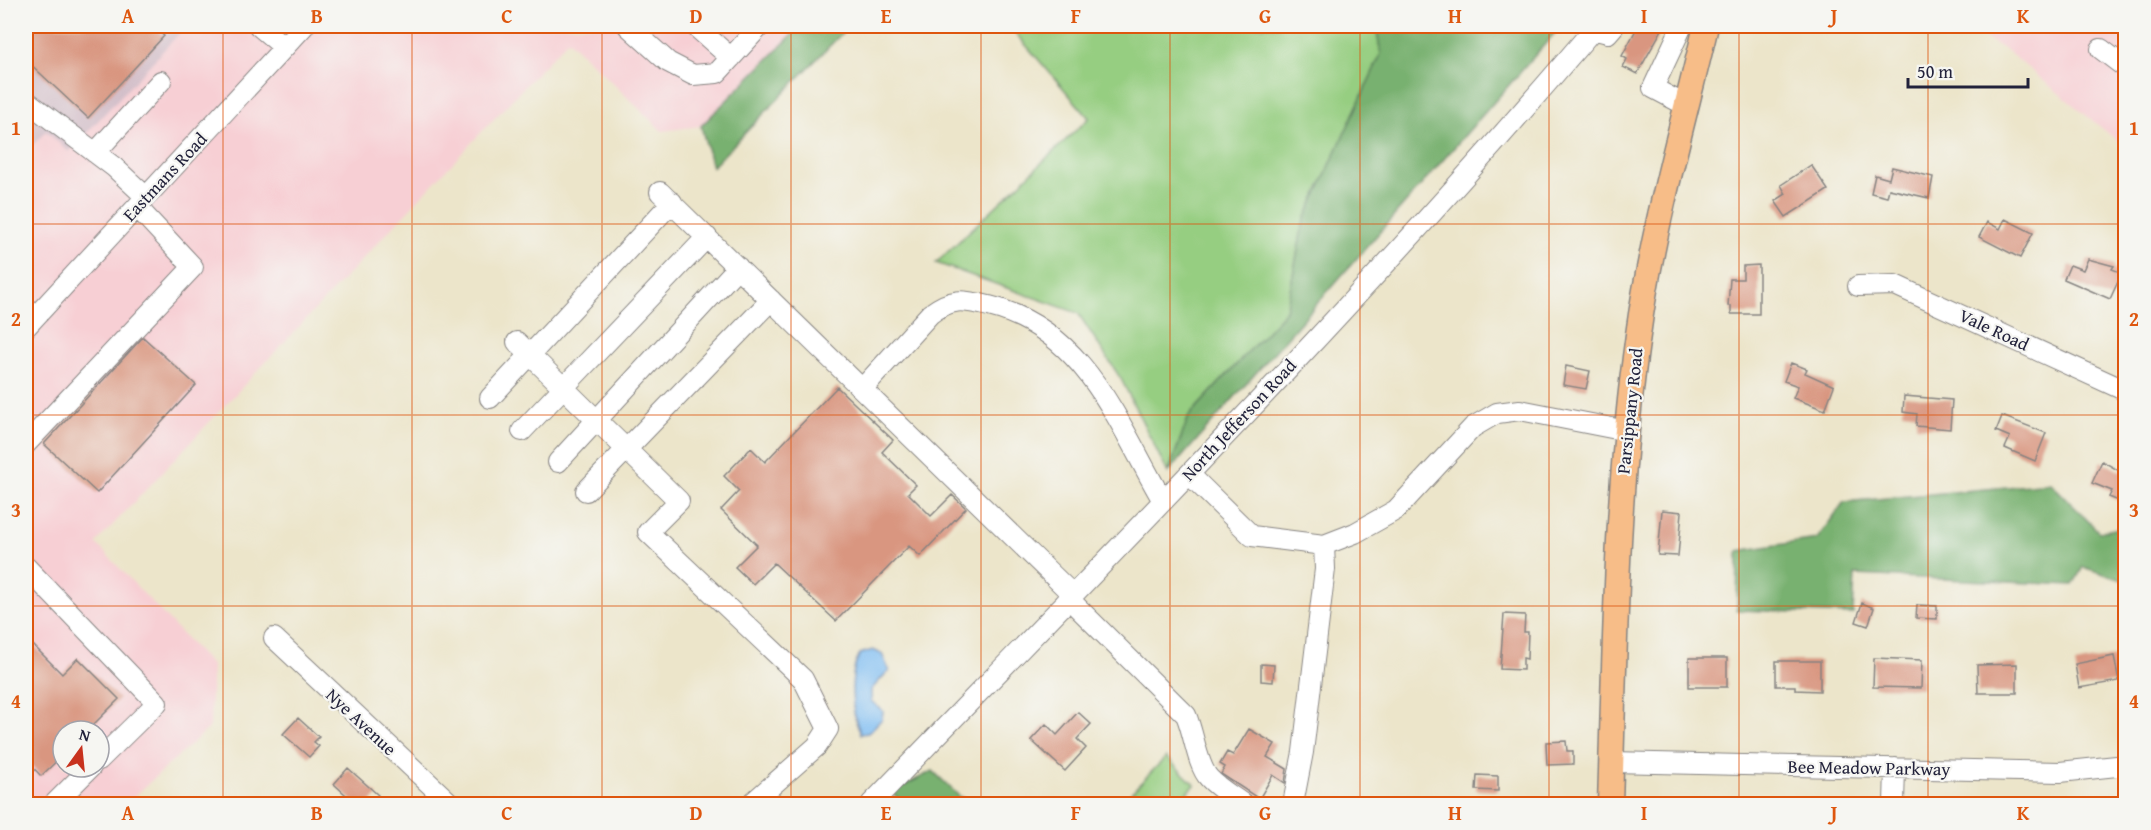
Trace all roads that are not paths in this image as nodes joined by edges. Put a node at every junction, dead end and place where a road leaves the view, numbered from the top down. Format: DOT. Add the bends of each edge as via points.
graph roads {
  1 [pos="259,26"];
  2 [pos="304,26"];
  3 [pos="628,26"];
  4 [pos="695,26"];
  5 [pos="760,26"];
  6 [pos="1614,26"];
  7 [pos="1682,26"];
  8 [pos="1706,26"];
  9 [pos="1595,27"];
  10 [pos="284,47"];
  11 [pos="2101,49"];
  12 [pos="731,58"];
  13 [pos="2126,68"];
  14 [pos="161,81"];
  15 [pos="26,105"];
  16 [pos="1687,106"];
  17 [pos="95,153"];
  18 [pos="141,202"];
  19 [pos="707,237"];
  20 [pos="738,267"];
  21 [pos="1858,286"];
  22 [pos="771,300"];
  23 [pos="26,327"];
  24 [pos="524,348"];
  25 [pos="563,387"];
  26 [pos="862,388"];
  27 [pos="2126,391"];
  28 [pos="490,398"];
  29 [pos="596,420"];
  30 [pos="522,431"];
  31 [pos="1627,431"];
  32 [pos="26,444"];
  33 [pos="628,451"];
  34 [pos="558,462"];
  35 [pos="1189,474"];
  36 [pos="586,491"];
  37 [pos="1163,501"];
  38 [pos="1324,545"];
  39 [pos="26,567"];
  40 [pos="1071,597"];
  41 [pos="274,638"];
  42 [pos="111,748"];
  43 [pos="1611,762"];
  44 [pos="2126,765"];
  45 [pos="1895,768"];
  46 [pos="80,779"];
  47 [pos="877,803"];
  48 [pos="54,804"];
  49 [pos="451,804"];
  50 [pos="751,804"];
  51 [pos="1243,804"];
  52 [pos="1293,804"];
  53 [pos="1610,804"];
  54 [pos="1894,804"];
  1 -- 10 [label="street"];
  2 -- 10 [label="street, Eastmans Road"];
  3 -- 12 [label="street" via="668,62 693,75 717,73"];
  4 -- 12 [label="street"];
  5 -- 12 [label="street"];
  6 -- 9 [label="street" via="1608,33"];
  7 -- 16 [label="street" via="1653,88"];
  8 -- 16 [label="main road, Parsippany Road"];
  9 -- 35 [label="street, North Jefferson Road" via="1462,178"];
  10 -- 18 [label="street, Eastmans Road"];
  11 -- 13 [label="street"];
  14 -- 17 [label="street"];
  15 -- 17 [label="street" via="28,102"];
  16 -- 31 [label="main road, Parsippany Road" via="1638,333"];
  17 -- 18 [label="street"];
  18 -- 23 [label="street, Eastmans Road"];
  18 -- 32 [label="street" via="193,267"];
  19 -- 20 [label="street"];
  19 -- 24 [label="street" via="666,197"];
  19 -- 25 [label="street"];
  20 -- 22 [label="street"];
  20 -- 29 [label="street"];
  21 -- 27 [label="street, Vale Road" via="1895,285"];
  22 -- 26 [label="street"];
  22 -- 33 [label="street"];
  24 -- 25 [label="street"];
  24 -- 28 [label="street"];
  25 -- 29 [label="street"];
  25 -- 30 [label="street"];
  26 -- 37 [label="street" via="941,305 954,300 1012,314 1052,336 1090,375 1113,406"];
  26 -- 40 [label="street"];
  29 -- 33 [label="street"];
  29 -- 34 [label="street"];
  31 -- 38 [label="street" via="1520,410 1497,413 1473,427 1396,510 1356,533"];
  31 -- 43 [label="main road, Parsippany Road" via="1619,531"];
  33 -- 36 [label="street"];
  33 -- 50 [label="street" via="679,501 648,532 803,679 828,729 817,746"];
  35 -- 37 [label="street, North Jefferson Road"];
  35 -- 38 [label="street" via="1252,536"];
  37 -- 40 [label="street, North Jefferson Road"];
  38 -- 52 [label="street" via="1325,568 1303,752"];
  39 -- 42 [label="street" via="156,703"];
  40 -- 47 [label="street, North Jefferson Road"];
  40 -- 51 [label="street" via="1186,715 1208,778"];
  41 -- 49 [label="street, Nye Avenue"];
  43 -- 45 [label="street, Bee Meadow Parkway"];
  43 -- 53 [label="main road, Parsippany Road"];
  44 -- 45 [label="street, Bee Meadow Parkway" via="2060,772"];
  45 -- 54 [label="street"];
  46 -- 48 [label="street"];
}
